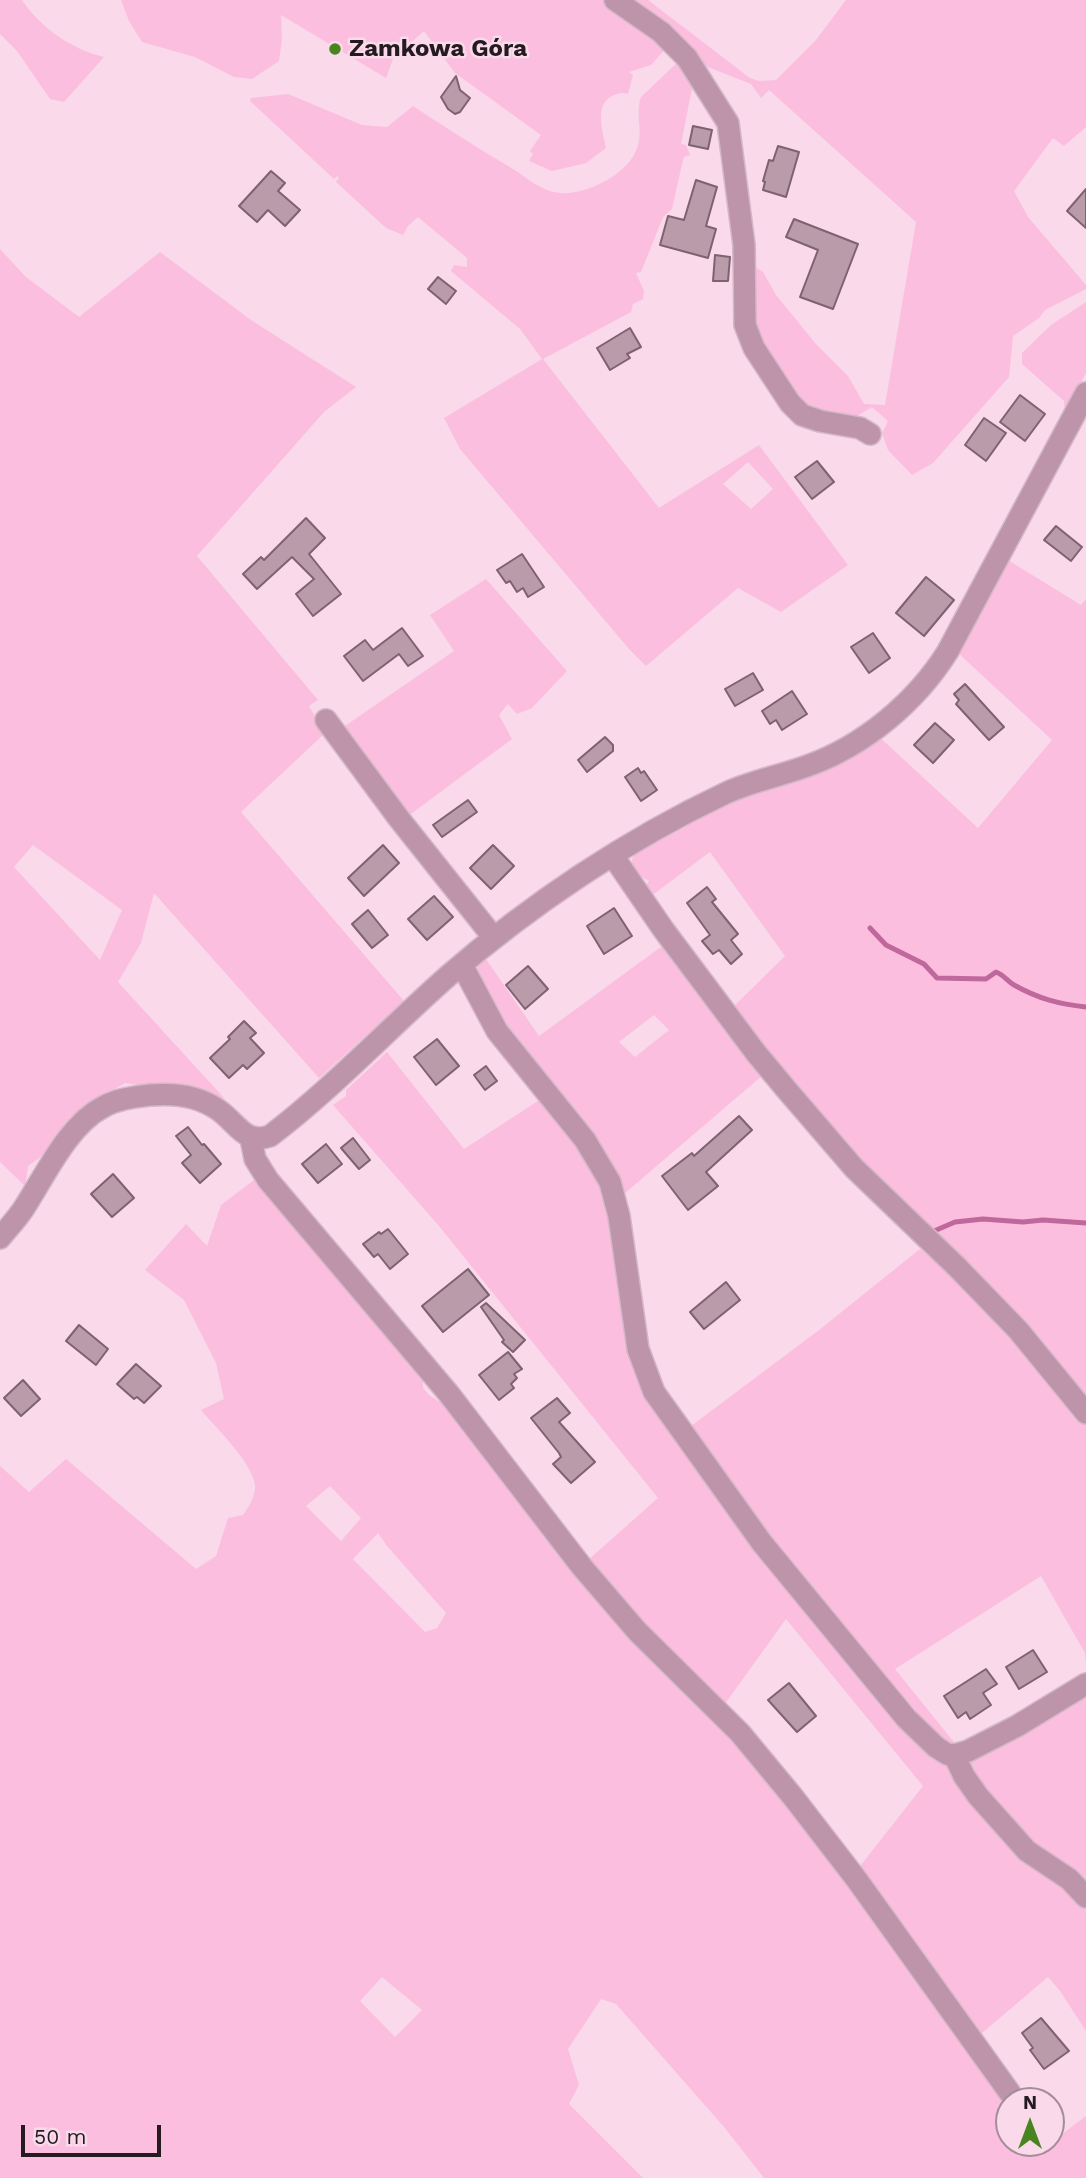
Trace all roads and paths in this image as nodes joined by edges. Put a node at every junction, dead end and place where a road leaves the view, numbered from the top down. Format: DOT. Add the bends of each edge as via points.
graph roads {
  1 [pos="615,0"];
  2 [pos="1086,393"];
  3 [pos="870,434"];
  4 [pos="326,720"];
  5 [pos="613,856"];
  6 [pos="494,938"];
  7 [pos="462,965"];
  8 [pos="251,1139"];
  9 [pos="0,1237"];
  10 [pos="1086,1413"];
  11 [pos="1086,1684"];
  12 [pos="954,1755"];
  13 [pos="1086,1897"];
  14 [pos="1006,2087"];
  1 -- 3 [label="street" via="661,32 687,58 727,123 744,245 745,325 754,348 802,415"];
  2 -- 5 [label="street" via="948,650 911,699 825,759 728,792"];
  4 -- 6 [label="street"];
  5 -- 6 [label="street"];
  5 -- 10 [label="street" via="671,940 786,1089 854,1168 1018,1330"];
  6 -- 7 [label="street"];
  7 -- 8 [label="street" via="278,1130"];
  7 -- 12 [label="street" via="497,1031 585,1140 610,1182 638,1349 654,1392 762,1543 906,1718 936,1747"];
  8 -- 9 [label="street" via="215,1107 177,1094 129,1098 103,1107 74,1131"];
  8 -- 14 [label="street" via="255,1159 268,1180 449,1394 582,1567 637,1631 740,1733 793,1797"];
  11 -- 12 [label="street" via="1017,1726"];
  12 -- 13 [label="street" via="978,1796 1027,1851 1069,1879"];
}
